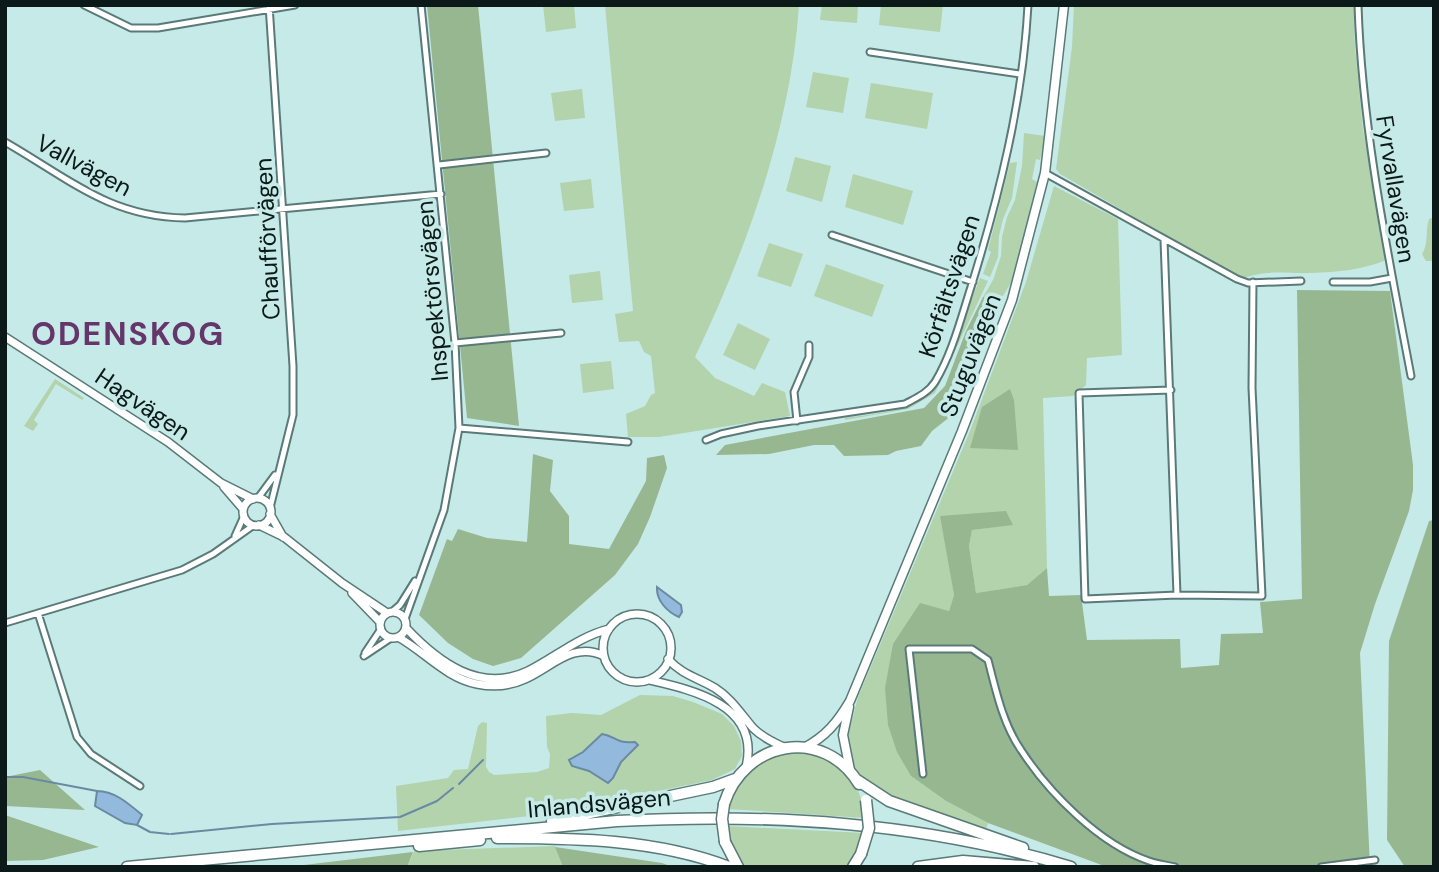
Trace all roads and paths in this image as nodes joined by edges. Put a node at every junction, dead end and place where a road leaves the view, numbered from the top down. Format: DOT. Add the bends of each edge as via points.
graph roads {
  1 [pos="84,5"];
  2 [pos="295,5"];
  3 [pos="421,5"];
  4 [pos="1028,5"];
  5 [pos="1065,5"];
  6 [pos="1358,5"];
  7 [pos="270,7"];
  8 [pos="870,52"];
  9 [pos="1020,74"];
  10 [pos="5,142"];
  11 [pos="547,153"];
  12 [pos="439,165"];
  13 [pos="1045,173"];
  14 [pos="441,194"];
  15 [pos="283,207"];
  16 [pos="832,234"];
  17 [pos="1164,240"];
  18 [pos="1392,278"];
  19 [pos="1301,281"];
  20 [pos="972,282"];
  21 [pos="1253,282"];
  22 [pos="1333,282"];
  23 [pos="561,332"];
  24 [pos="5,337"];
  25 [pos="455,343"];
  26 [pos="809,345"];
  27 [pos="1411,376"];
  28 [pos="1171,390"];
  29 [pos="797,421"];
  30 [pos="459,428"];
  31 [pos="706,440"];
  32 [pos="628,442"];
  33 [pos="279,470"];
  34 [pos="221,484"];
  35 [pos="256,498"];
  36 [pos="270,511"];
  37 [pos="243,513"];
  38 [pos="257,525"];
  39 [pos="284,537"];
  40 [pos="233,539"];
  41 [pos="422,570"];
  42 [pos="342,583"];
  43 [pos="1177,595"];
  44 [pos="38,612"];
  45 [pos="390,612"];
  46 [pos="5,623"];
  47 [pos="406,623"];
  48 [pos="380,626"];
  49 [pos="609,629"];
  50 [pos="395,638"];
  51 [pos="604,656"];
  52 [pos="668,659"];
  53 [pos="648,680"];
  54 [pos="850,701"];
  55 [pos="787,748"];
  56 [pos="804,748"];
  57 [pos="746,767"];
  58 [pos="923,774"];
  59 [pos="854,776"];
  60 [pos="735,779"];
  61 [pos="140,786"];
  62 [pos="503,832"];
  63 [pos="493,838"];
  64 [pos="1375,860"];
  65 [pos="127,867"];
  66 [pos="185,867"];
  67 [pos="729,867"];
  68 [pos="738,867"];
  69 [pos="853,867"];
  70 [pos="918,867"];
  71 [pos="1034,867"];
  72 [pos="1052,867"];
  73 [pos="1071,867"];
  74 [pos="1076,867"];
  75 [pos="1175,867"];
  76 [pos="1321,867"];
  1 -- 7 [label="street" via="131,29"];
  2 -- 7 [label="street"];
  3 -- 12 [label="street, Inspektörsvägen"];
  4 -- 9 [label="street, Körfältsvägen"];
  5 -- 13 [label="main road, Stuguvägen"];
  6 -- 18 [label="street, Fyrvallavägen" via="1365,104"];
  7 -- 15 [label="street, Chaufförvägen"];
  8 -- 9 [label="street"];
  9 -- 20 [label="street, Körfältsvägen" via="1004,167"];
  10 -- 15 [label="street, Vallvägen" via="103,200 141,214 185,218"];
  11 -- 12 [label="street"];
  12 -- 14 [label="street, Inspektörsvägen"];
  13 -- 17 [label="street"];
  13 -- 54 [label="main road, Stuguvägen" via="1012,300"];
  14 -- 15 [label="street, Vallvägen"];
  14 -- 25 [label="street, Inspektörsvägen"];
  15 -- 33 [label="street, Chaufförvägen" via="293,415"];
  16 -- 20 [label="street"];
  17 -- 21 [label="street" via="1237,279"];
  17 -- 28 [label="street"];
  18 -- 22 [label="street"];
  18 -- 27 [label="street, Fyrvallavägen"];
  19 -- 21 [label="street"];
  20 -- 29 [label="street, Körfältsvägen" via="945,360 924,394 905,404"];
  21 -- 43 [label="street" via="1252,388 1262,596"];
  23 -- 25 [label="street"];
  24 -- 34 [label="street, Hagvägen" via="158,435"];
  25 -- 30 [label="street, Inspektörsvägen"];
  26 -- 29 [label="street" via="809,357 794,392"];
  28 -- 43 [label="street"];
  28 -- 43 [label="street" via="1079,393 1085,599"];
  29 -- 31 [label="street, Körfältsvägen" via="720,433"];
  30 -- 32 [label="street"];
  30 -- 41 [label="street, Inspektörsvägen" via="444,510"];
  33 -- 35 [label="street, Chaufförvägen"];
  33 -- 36 [label="street, Chaufförvägen"];
  34 -- 35 [label="street, Hagvägen"];
  34 -- 37 [label="street, Hagvägen"];
  35 -- 36 [label="street" via="265,500"];
  35 -- 37 [label="street" via="246,503"];
  36 -- 38 [label="street" via="266,522"];
  36 -- 39 [label="street"];
  37 -- 38 [label="street" via="248,522"];
  37 -- 40 [label="street"];
  38 -- 39 [label="street"];
  38 -- 40 [label="street"];
  39 -- 42 [label="street"];
  40 -- 44 [label="street" via="182,570"];
  41 -- 45 [label="street, Inspektörsvägen" via="400,605"];
  41 -- 47 [label="street, Inspektörsvägen"];
  42 -- 45 [label="street"];
  42 -- 48 [label="street"];
  44 -- 46 [label="street"];
  44 -- 61 [label="street" via="77,737 91,754"];
  45 -- 47 [label="street" via="399,613"];
  45 -- 48 [label="street"];
  47 -- 49 [label="street" via="445,663 484,678 527,671"];
  47 -- 50 [label="street" via="403,634"];
  48 -- 50 [label="street" via="383,634"];
  48 -- 50 [label="street" via="364,656"];
  49 -- 51 [label="street"];
  49 -- 52 [label="street" via="629,615 650,617 668,634"];
  50 -- 51 [label="street" via="452,676 479,685 508,685 582,650"];
  51 -- 53 [label="street" via="622,679"];
  52 -- 53 [label="street" via="660,673"];
  52 -- 55 [label="street" via="716,689 755,729"];
  53 -- 57 [label="street" via="707,695 735,716 746,736"];
  54 -- 56 [label="main road, Stuguvägen" via="833,727"];
  54 -- 59 [label="main road, Stuguvägen" via="843,735"];
  55 -- 56 [label="highway"];
  55 -- 57 [label="highway" via="769,752"];
  56 -- 59 [label="highway" via="829,755"];
  57 -- 60 [label="highway"];
  58 -- 75 [label="street" via="909,649 972,649 988,660 1002,711 1020,750 1066,805 1116,845"];
  59 -- 69 [label="highway, bridge" via="866,800 869,828"];
  59 -- 74 [label="highway" via="889,801"];
  60 -- 62 [label="highway"];
  60 -- 68 [label="highway, bridge" via="722,819 725,842"];
  62 -- 65 [label="highway, Inlandsvägen"];
  62 -- 73 [label="highway, Inlandsvägen" via="656,818 781,818 936,834"];
  63 -- 66 [label="highway, Inlandsvägen"];
  63 -- 67 [label="highway" via="615,842"];
  63 -- 72 [label="highway, Inlandsvägen" via="617,826 782,822 934,839"];
  64 -- 76 [label="street"];
  70 -- 71 [label="highway" via="963,861"];
}
